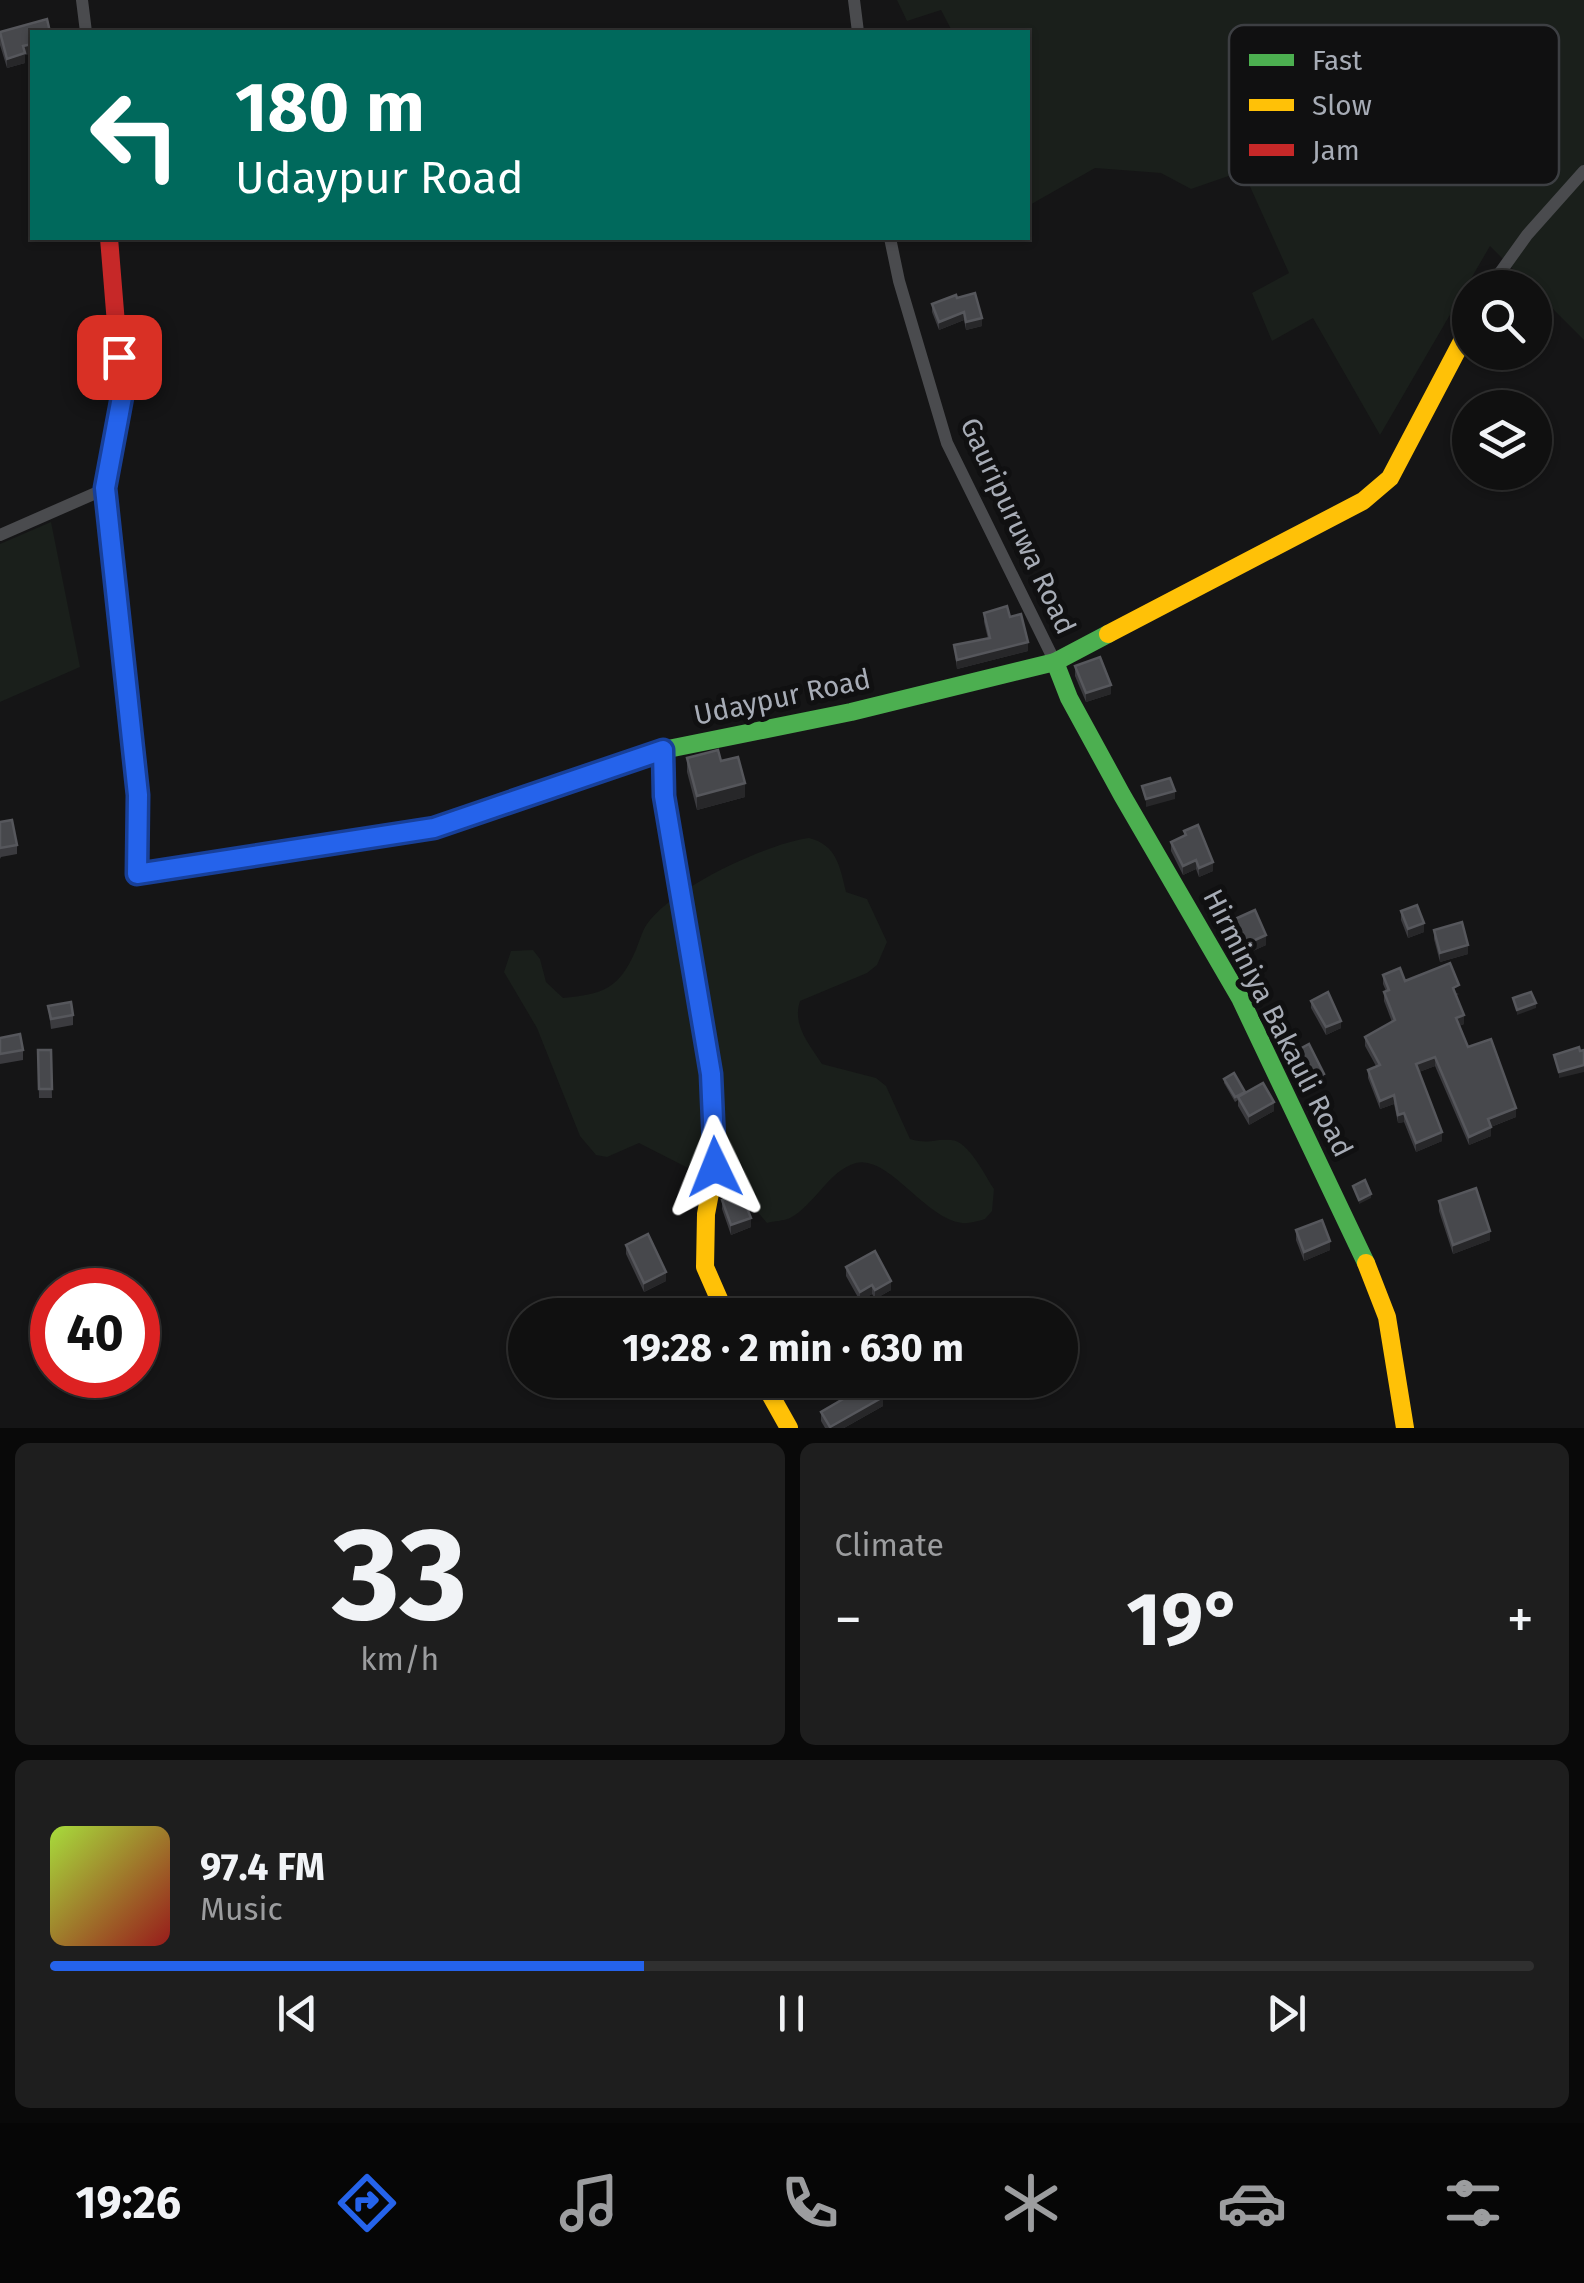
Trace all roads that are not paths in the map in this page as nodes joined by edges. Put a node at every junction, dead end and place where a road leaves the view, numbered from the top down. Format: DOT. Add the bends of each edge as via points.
graph roads {
  1 [pos="82,0"];
  2 [pos="854,0"];
  3 [pos="86,30"];
  4 [pos="858,30"];
  5 [pos="1584,171"];
  6 [pos="109,240"];
  7 [pos="890,240"];
  8 [pos="1503,270"];
  9 [pos="1452,360"];
  10 [pos="105,488"];
  11 [pos="0,535"];
  12 [pos="1056,662"];
  13 [pos="663,750"];
  14 [pos="719,1298"];
  15 [pos="772,1398"];
  16 [pos="789,1428"];
  17 [pos="1404,1428"];
  1 -- 3 [label="street"];
  2 -- 4 [label="street"];
  5 -- 8 [label="street"];
  6 -- 10 [label="street, Udaypur Road" via="122,397"];
  7 -- 12 [label="street, Gauripuruwa Road" via="947,443"];
  9 -- 12 [label="street, Udaypur Road" via="1390,478 1362,501"];
  10 -- 11 [label="street"];
  10 -- 13 [label="street, Udaypur Road" via="138,795 137,874 434,828"];
  12 -- 13 [label="street, Udaypur Road"];
  12 -- 17 [label="street, Hirminiya Bakauli Road" via="1113,779 1240,998 1354,1232 1388,1317"];
  13 -- 14 [label="street" via="664,796 711,1074 715,1167 705,1267"];
  15 -- 16 [label="street"];
}
